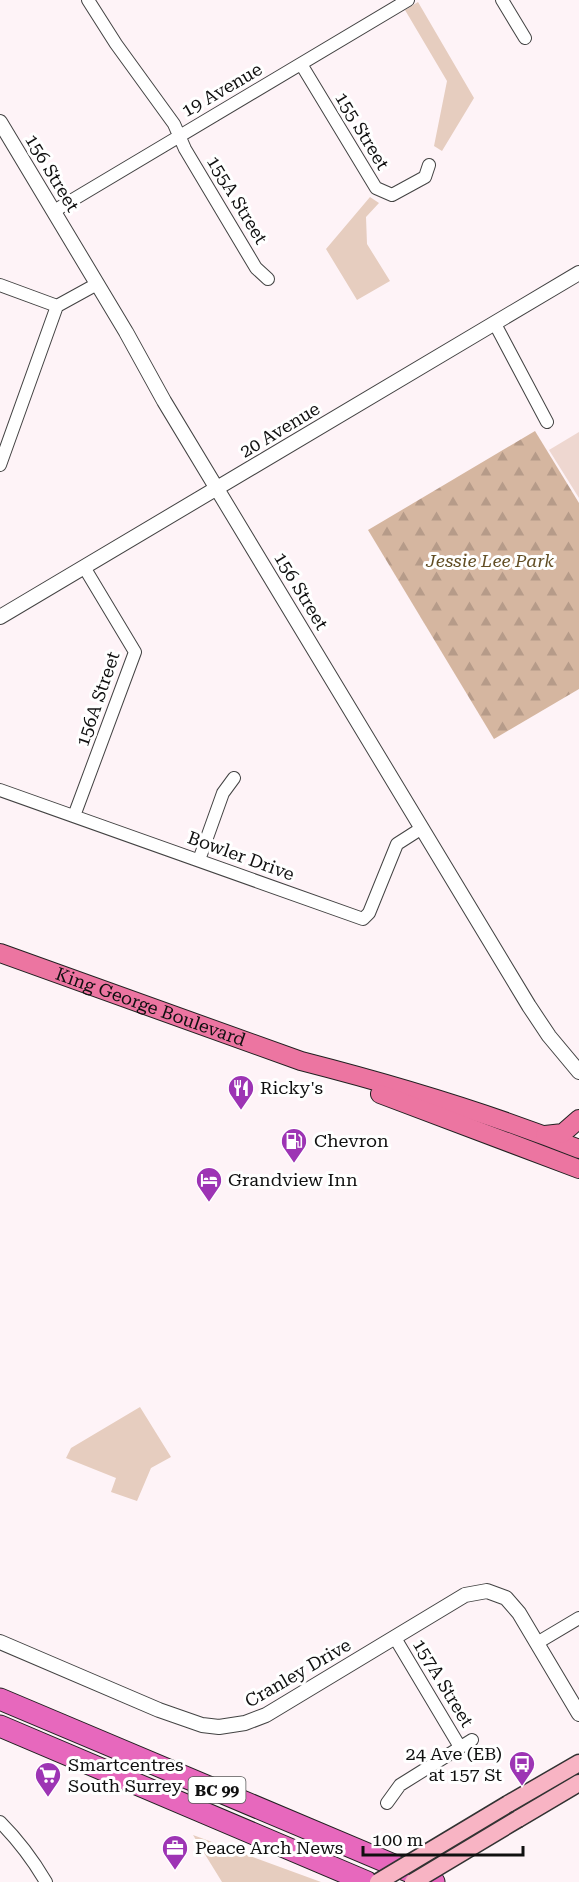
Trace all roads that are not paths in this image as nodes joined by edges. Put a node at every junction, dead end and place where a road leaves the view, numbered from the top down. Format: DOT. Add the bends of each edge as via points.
graph roads {
  1 [pos="88,0"];
  2 [pos="408,0"];
  3 [pos="502,0"];
  4 [pos="525,38"];
  5 [pos="301,64"];
  6 [pos="0,122"];
  7 [pos="179,136"];
  8 [pos="429,165"];
  9 [pos="54,211"];
  10 [pos="579,273"];
  11 [pos="268,279"];
  12 [pos="97,284"];
  13 [pos="0,285"];
  14 [pos="57,306"];
  15 [pos="495,324"];
  16 [pos="547,422"];
  17 [pos="0,465"];
  18 [pos="218,488"];
  19 [pos="84,567"];
  20 [pos="0,617"];
  21 [pos="234,778"];
  22 [pos="0,790"];
  23 [pos="74,816"];
  24 [pos="422,828"];
  25 [pos="199,860"];
  26 [pos="0,953"];
  27 [pos="301,1061"];
  28 [pos="579,1072"];
  29 [pos="579,1119"];
  30 [pos="543,1135"];
  31 [pos="579,1149"];
  32 [pos="579,1169"];
  33 [pos="579,1618"];
  34 [pos="395,1638"];
  35 [pos="0,1642"];
  36 [pos="537,1643"];
  37 [pos="0,1699"];
  38 [pos="579,1714"];
  39 [pos="0,1726"];
  40 [pos="472,1740"];
  41 [pos="460,1747"];
  42 [pos="579,1762"];
  43 [pos="579,1783"];
  44 [pos="387,1803"];
  45 [pos="0,1822"];
  46 [pos="46,1882"];
  47 [pos="367,1882"];
  48 [pos="378,1882"];
  49 [pos="413,1882"];
  50 [pos="434,1882"];
  1 -- 7 [label="street, 155A Street"];
  2 -- 5 [label="street, 19 Avenue"];
  3 -- 4 [label="street"];
  5 -- 7 [label="street, 19 Avenue"];
  5 -- 8 [label="street, 155 Street" via="376,188 392,195 425,177"];
  6 -- 9 [label="street, 156 Street"];
  7 -- 9 [label="street, 19 Avenue"];
  7 -- 11 [label="street, 155A Street" via="256,268"];
  9 -- 12 [label="street, 156 Street"];
  10 -- 15 [label="street, 20 Avenue"];
  12 -- 14 [label="street"];
  12 -- 18 [label="street, 156 Street"];
  13 -- 14 [label="street"];
  14 -- 17 [label="street"];
  15 -- 16 [label="street"];
  15 -- 18 [label="street, 20 Avenue"];
  18 -- 19 [label="street, 20 Avenue"];
  18 -- 24 [label="street, 156 Street"];
  19 -- 20 [label="street, 20 Avenue"];
  19 -- 23 [label="street, 156A Street" via="135,652"];
  21 -- 25 [label="street" via="224,793"];
  22 -- 23 [label="street, Bowler Drive"];
  23 -- 25 [label="street, Bowler Drive"];
  24 -- 25 [label="street, Bowler Drive" via="397,844 363,919"];
  24 -- 28 [label="street, 156 Street" via="529,1006"];
  26 -- 27 [label="main road, King George Boulevard"];
  27 -- 30 [label="main road, King George Boulevard"];
  27 -- 32 [label="main road, King George Boulevard"];
  29 -- 30 [label="main road" via="563,1133"];
  30 -- 31 [label="main road, King George Boulevard"];
  33 -- 36 [label="street"];
  34 -- 35 [label="street, Cranley Drive" via="266,1715 219,1727 159,1710"];
  34 -- 36 [label="street, Cranley Drive" via="465,1595 487,1591 506,1598"];
  34 -- 41 [label="street, 157A Street"];
  36 -- 38 [label="street"];
  37 -- 50 [label="highway, BC 99"];
  39 -- 47 [label="highway, BC 99"];
  40 -- 41 [label="street"];
  41 -- 44 [label="street" via="400,1785"];
  42 -- 48 [label="main road, bridge"];
  43 -- 49 [label="main road, bridge"];
  45 -- 46 [label="street"];
}
